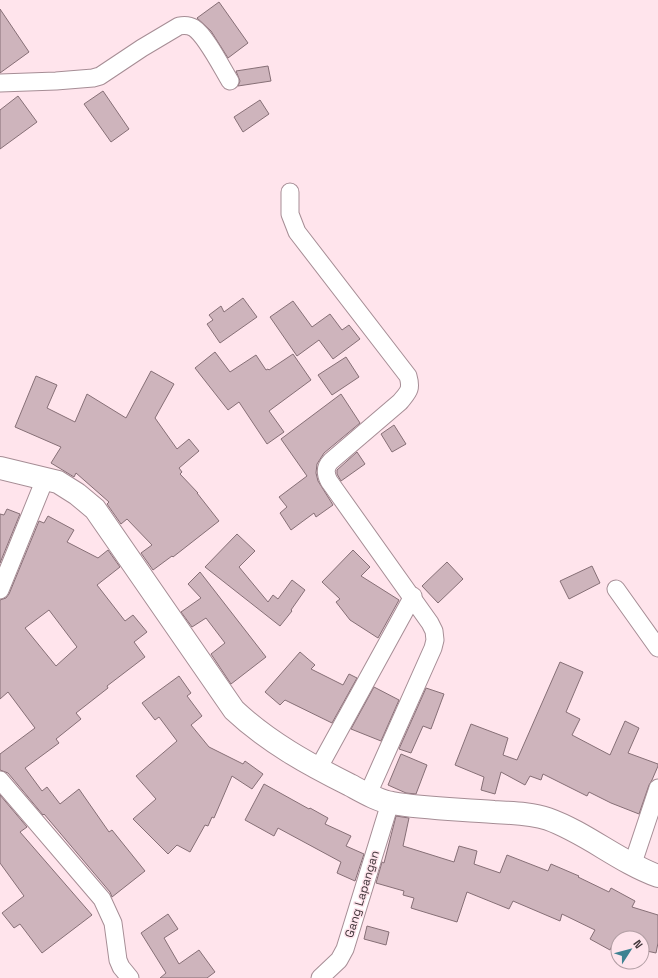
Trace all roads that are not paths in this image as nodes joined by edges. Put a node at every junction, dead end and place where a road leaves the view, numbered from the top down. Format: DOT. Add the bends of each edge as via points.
graph roads {
  1 [pos="230,81"];
  2 [pos="0,83"];
  3 [pos="290,192"];
  4 [pos="0,468"];
  5 [pos="45,479"];
  6 [pos="616,589"];
  7 [pos="0,590"];
  8 [pos="413,596"];
  9 [pos="658,648"];
  10 [pos="318,769"];
  11 [pos="0,780"];
  12 [pos="658,788"];
  13 [pos="368,794"];
  14 [pos="390,803"];
  15 [pos="632,866"];
  16 [pos="658,876"];
  17 [pos="130,978"];
  18 [pos="320,978"];
  1 -- 2 [label="street" via="203,38 195,29 184,25 142,48 100,76"];
  3 -- 8 [label="street" via="290,214 297,232 408,376 409,390 400,402 331,461 326,470 329,481"];
  4 -- 5 [label="main road"];
  5 -- 7 [label="street"];
  5 -- 10 [label="main road" via="58,482 95,509 234,710 267,738"];
  6 -- 9 [label="street"];
  8 -- 10 [label="street"];
  8 -- 13 [label="street" via="430,623 435,640"];
  10 -- 13 [label="main road"];
  11 -- 17 [label="street" via="102,899 112,923 118,960"];
  12 -- 15 [label="street"];
  13 -- 14 [label="main road"];
  14 -- 15 [label="main road" via="519,814 547,819 582,835"];
  14 -- 18 [label="street, Gang Lapangan" via="345,949 339,960"];
  15 -- 16 [label="main road"];
}
